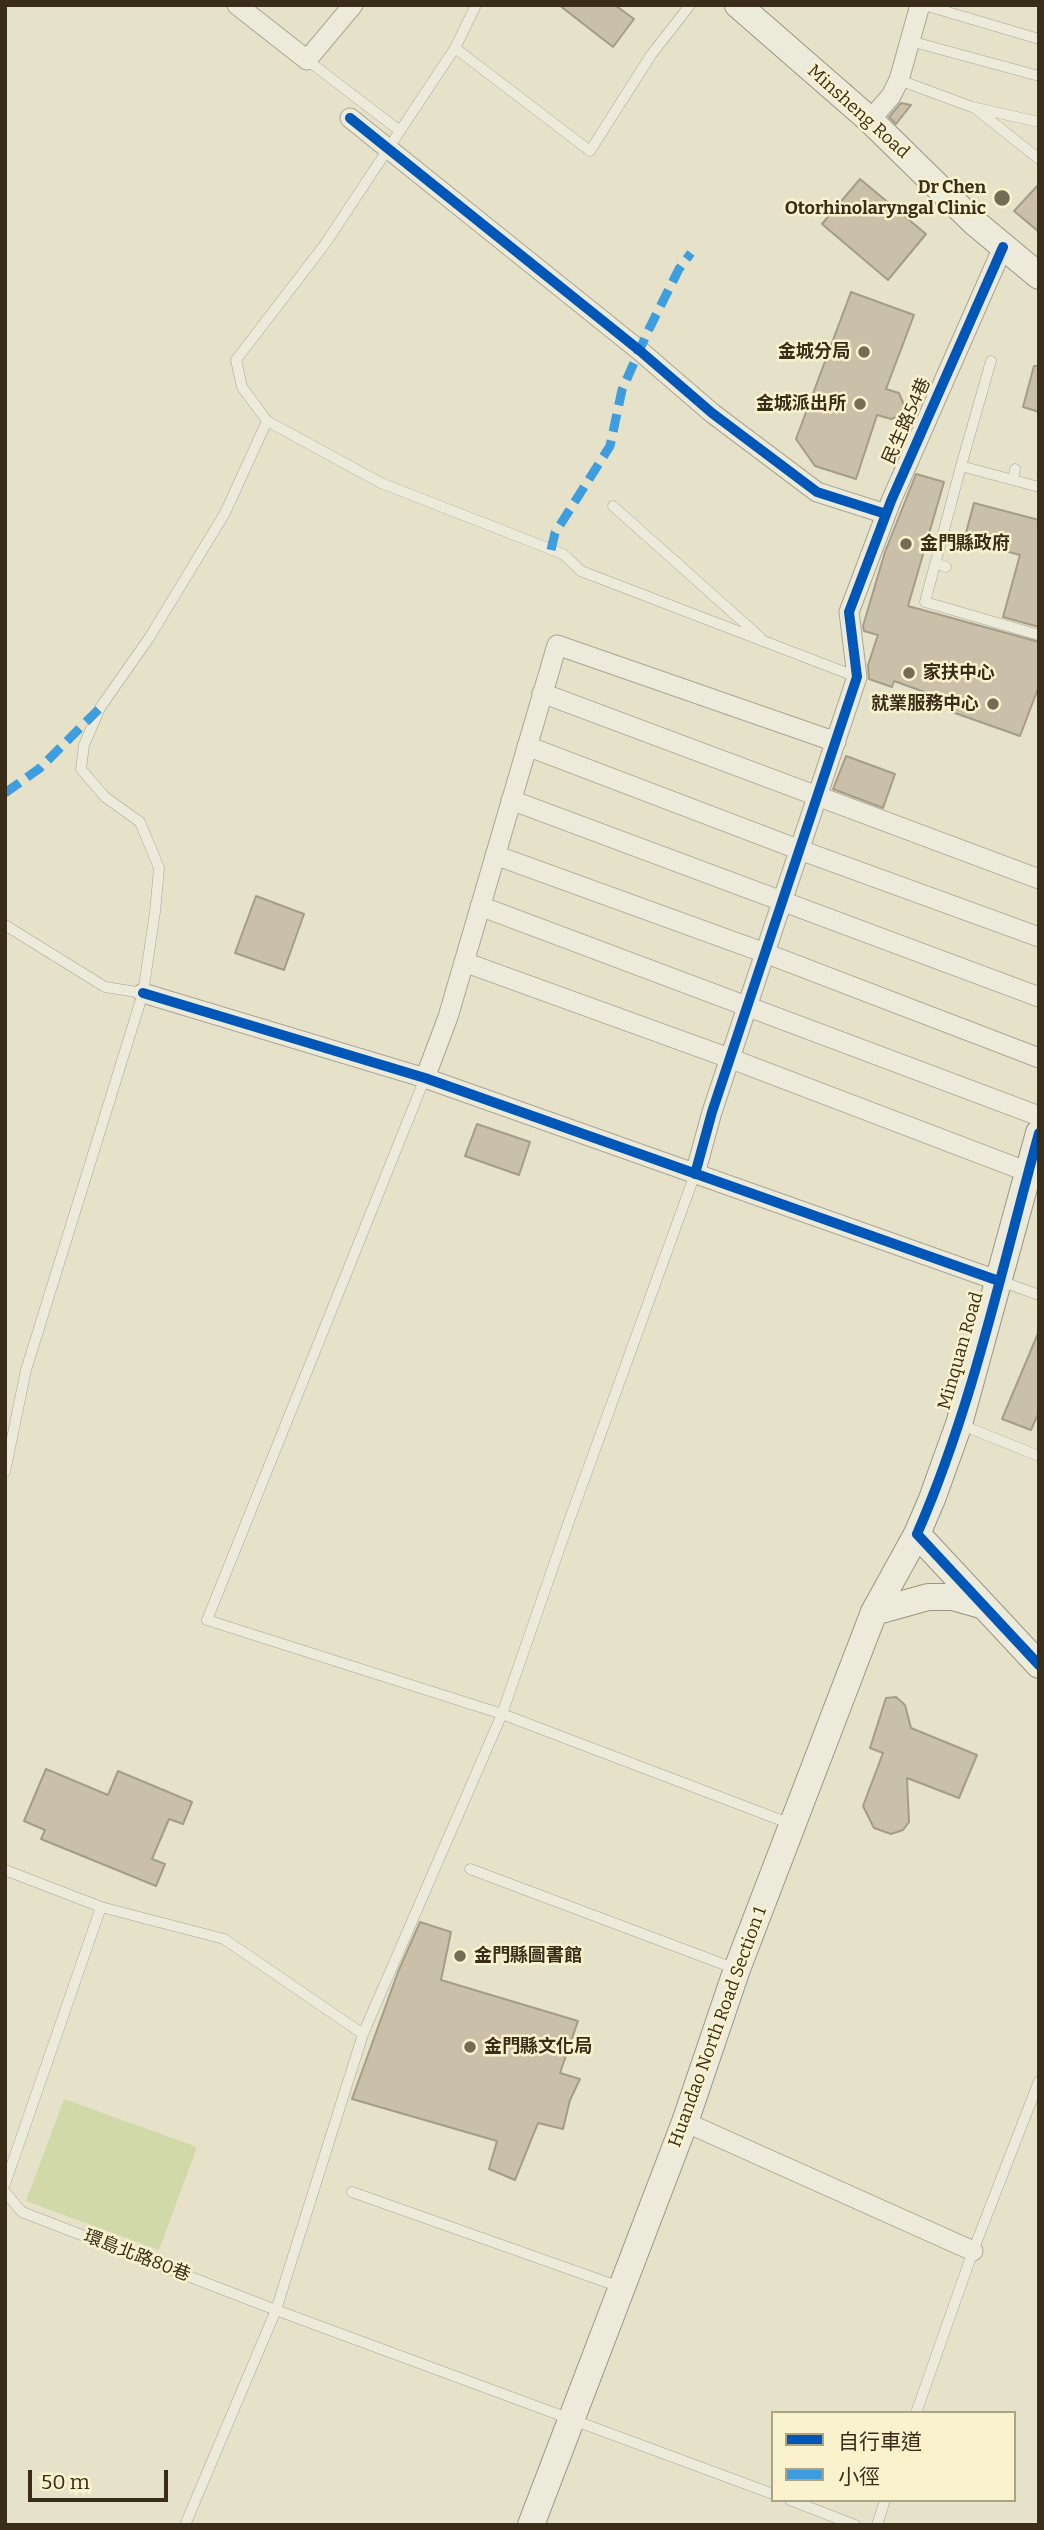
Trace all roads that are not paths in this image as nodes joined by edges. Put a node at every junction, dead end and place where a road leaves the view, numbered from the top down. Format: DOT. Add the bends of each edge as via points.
graph roads {
  1 [pos="353,5"];
  2 [pos="476,5"];
  3 [pos="690,5"];
  4 [pos="738,5"];
  5 [pos="922,5"];
  6 [pos="238,6"];
  7 [pos="1039,39"];
  8 [pos="910,41"];
  9 [pos="455,48"];
  10 [pos="307,60"];
  11 [pos="1039,76"];
  12 [pos="899,80"];
  13 [pos="972,107"];
  14 [pos="350,118"];
  15 [pos="870,120"];
  16 [pos="1039,122"];
  17 [pos="394,139"];
  18 [pos="1039,159"];
  19 [pos="1003,247"];
  20 [pos="1039,276"];
  21 [pos="991,361"];
  22 [pos="267,421"];
  23 [pos="961,466"];
  24 [pos="1015,468"];
  25 [pos="1013,480"];
  26 [pos="1039,487"];
  27 [pos="613,506"];
  28 [pos="886,514"];
  29 [pos="936,563"];
  30 [pos="946,567"];
  31 [pos="1039,635"];
  32 [pos="766,642"];
  33 [pos="857,677"];
  34 [pos="542,694"];
  35 [pos="835,742"];
  36 [pos="527,746"];
  37 [pos="817,797"];
  38 [pos="511,800"];
  39 [pos="800,850"];
  40 [pos="495,855"];
  41 [pos="1039,879"];
  42 [pos="782,901"];
  43 [pos="480,906"];
  44 [pos="5,925"];
  45 [pos="1039,937"];
  46 [pos="765,953"];
  47 [pos="464,962"];
  48 [pos="143,993"];
  49 [pos="1039,997"];
  50 [pos="747,1006"];
  51 [pos="729,1058"];
  52 [pos="1039,1058"];
  53 [pos="425,1078"];
  54 [pos="1039,1116"];
  55 [pos="1039,1133"];
  56 [pos="1028,1172"];
  57 [pos="695,1174"];
  58 [pos="999,1281"];
  59 [pos="1039,1295"];
  60 [pos="959,1424"];
  61 [pos="1039,1455"];
  62 [pos="5,1472"];
  63 [pos="917,1534"];
  64 [pos="981,1605"];
  65 [pos="874,1612"];
  66 [pos="1039,1665"];
  67 [pos="502,1714"];
  68 [pos="792,1824"];
  69 [pos="470,1869"];
  70 [pos="5,1870"];
  71 [pos="101,1907"];
  72 [pos="737,1969"];
  73 [pos="363,2034"];
  74 [pos="1039,2081"];
  75 [pos="685,2122"];
  76 [pos="5,2184"];
  77 [pos="5,2192"];
  78 [pos="352,2192"];
  79 [pos="973,2252"];
  80 [pos="620,2287"];
  81 [pos="276,2309"];
  82 [pos="917,2411"];
  83 [pos="573,2419"];
  84 [pos="771,2493"];
  85 [pos="795,2502"];
  86 [pos="884,2502"];
  87 [pos="185,2525"];
  88 [pos="531,2525"];
  89 [pos="855,2525"];
  90 [pos="877,2525"];
  1 -- 10 [label="street"];
  2 -- 9 [label="lane"];
  3 -- 9 [label="lane" via="651,55 590,151"];
  4 -- 15 [label="main road, Minsheng Road"];
  5 -- 7 [label="lane"];
  5 -- 8 [label="street"];
  6 -- 10 [label="street"];
  8 -- 11 [label="lane"];
  8 -- 12 [label="street"];
  9 -- 17 [label="lane"];
  10 -- 17 [label="lane"];
  12 -- 13 [label="lane"];
  12 -- 15 [label="street"];
  13 -- 16 [label="lane"];
  13 -- 18 [label="lane"];
  14 -- 17 [label="street"];
  15 -- 19 [label="main road, Minsheng Road"];
  17 -- 22 [label="lane" via="325,244 236,360 242,387"];
  17 -- 28 [label="street" via="712,413 817,492"];
  19 -- 20 [label="main road, Minsheng Road"];
  19 -- 28 [label="street, 民生路54巷"];
  21 -- 23 [label="lane"];
  22 -- 32 [label="lane" via="382,483 562,554 581,571"];
  22 -- 48 [label="lane" via="225,513 100,708 84,745 81,769 105,797 141,822 159,868"];
  23 -- 25 [label="lane"];
  23 -- 29 [label="lane"];
  24 -- 25 [label="lane"];
  25 -- 26 [label="lane"];
  27 -- 32 [label="lane"];
  28 -- 33 [label="street, 民生路54巷" via="849,612"];
  29 -- 30 [label="lane"];
  29 -- 31 [label="lane" via="925,602"];
  32 -- 33 [label="lane"];
  33 -- 35 [label="street"];
  34 -- 35 [label="street" via="557,645"];
  34 -- 36 [label="street"];
  34 -- 37 [label="street"];
  35 -- 37 [label="street"];
  36 -- 38 [label="street"];
  36 -- 39 [label="street"];
  37 -- 39 [label="street"];
  37 -- 41 [label="street"];
  38 -- 40 [label="street"];
  38 -- 42 [label="street"];
  39 -- 42 [label="street"];
  39 -- 45 [label="street"];
  40 -- 43 [label="street"];
  40 -- 46 [label="street"];
  42 -- 46 [label="street"];
  42 -- 49 [label="street"];
  43 -- 47 [label="street"];
  43 -- 50 [label="street"];
  44 -- 48 [label="lane" via="105,987"];
  46 -- 50 [label="street"];
  46 -- 52 [label="street"];
  47 -- 51 [label="street"];
  47 -- 53 [label="street"];
  48 -- 53 [label="street"];
  48 -- 62 [label="lane" via="26,1370"];
  50 -- 51 [label="street"];
  50 -- 54 [label="street"];
  51 -- 56 [label="street"];
  51 -- 57 [label="street"];
  53 -- 57 [label="street"];
  53 -- 67 [label="lane" via="207,1620"];
  55 -- 56 [label="main road, Minquan Road"];
  56 -- 58 [label="main road, Minquan Road"];
  57 -- 58 [label="street"];
  57 -- 67 [label="lane"];
  58 -- 59 [label="lane"];
  58 -- 60 [label="main road, Minquan Road"];
  60 -- 61 [label="lane"];
  60 -- 63 [label="main road, Minquan Road"];
  63 -- 64 [label="main road"];
  63 -- 65 [label="main road, Huandao North Road Section 1"];
  64 -- 65 [label="main road" via="953,1597 928,1597"];
  64 -- 66 [label="main road"];
  65 -- 68 [label="main road, Huandao North Road Section 1"];
  67 -- 68 [label="lane"];
  67 -- 73 [label="lane"];
  68 -- 72 [label="main road, Huandao North Road Section 1"];
  69 -- 72 [label="lane"];
  70 -- 71 [label="lane"];
  71 -- 73 [label="lane" via="224,1940"];
  71 -- 76 [label="lane"];
  72 -- 75 [label="main road, Huandao North Road Section 1"];
  73 -- 81 [label="lane"];
  74 -- 79 [label="lane"];
  75 -- 79 [label="street"];
  75 -- 80 [label="main road, Huandao North Road Section 1"];
  77 -- 81 [label="lane, 環島北路80巷" via="22,2211"];
  78 -- 80 [label="lane"];
  79 -- 82 [label="lane"];
  80 -- 83 [label="main road, Huandao North Road Section 1"];
  81 -- 83 [label="lane, 環島北路80巷"];
  81 -- 87 [label="lane"];
  83 -- 84 [label="lane, 環島北路80巷"];
  83 -- 88 [label="main road, Huandao North Road Section 1"];
  85 -- 89 [label="lane"];
  86 -- 90 [label="lane"];
}
